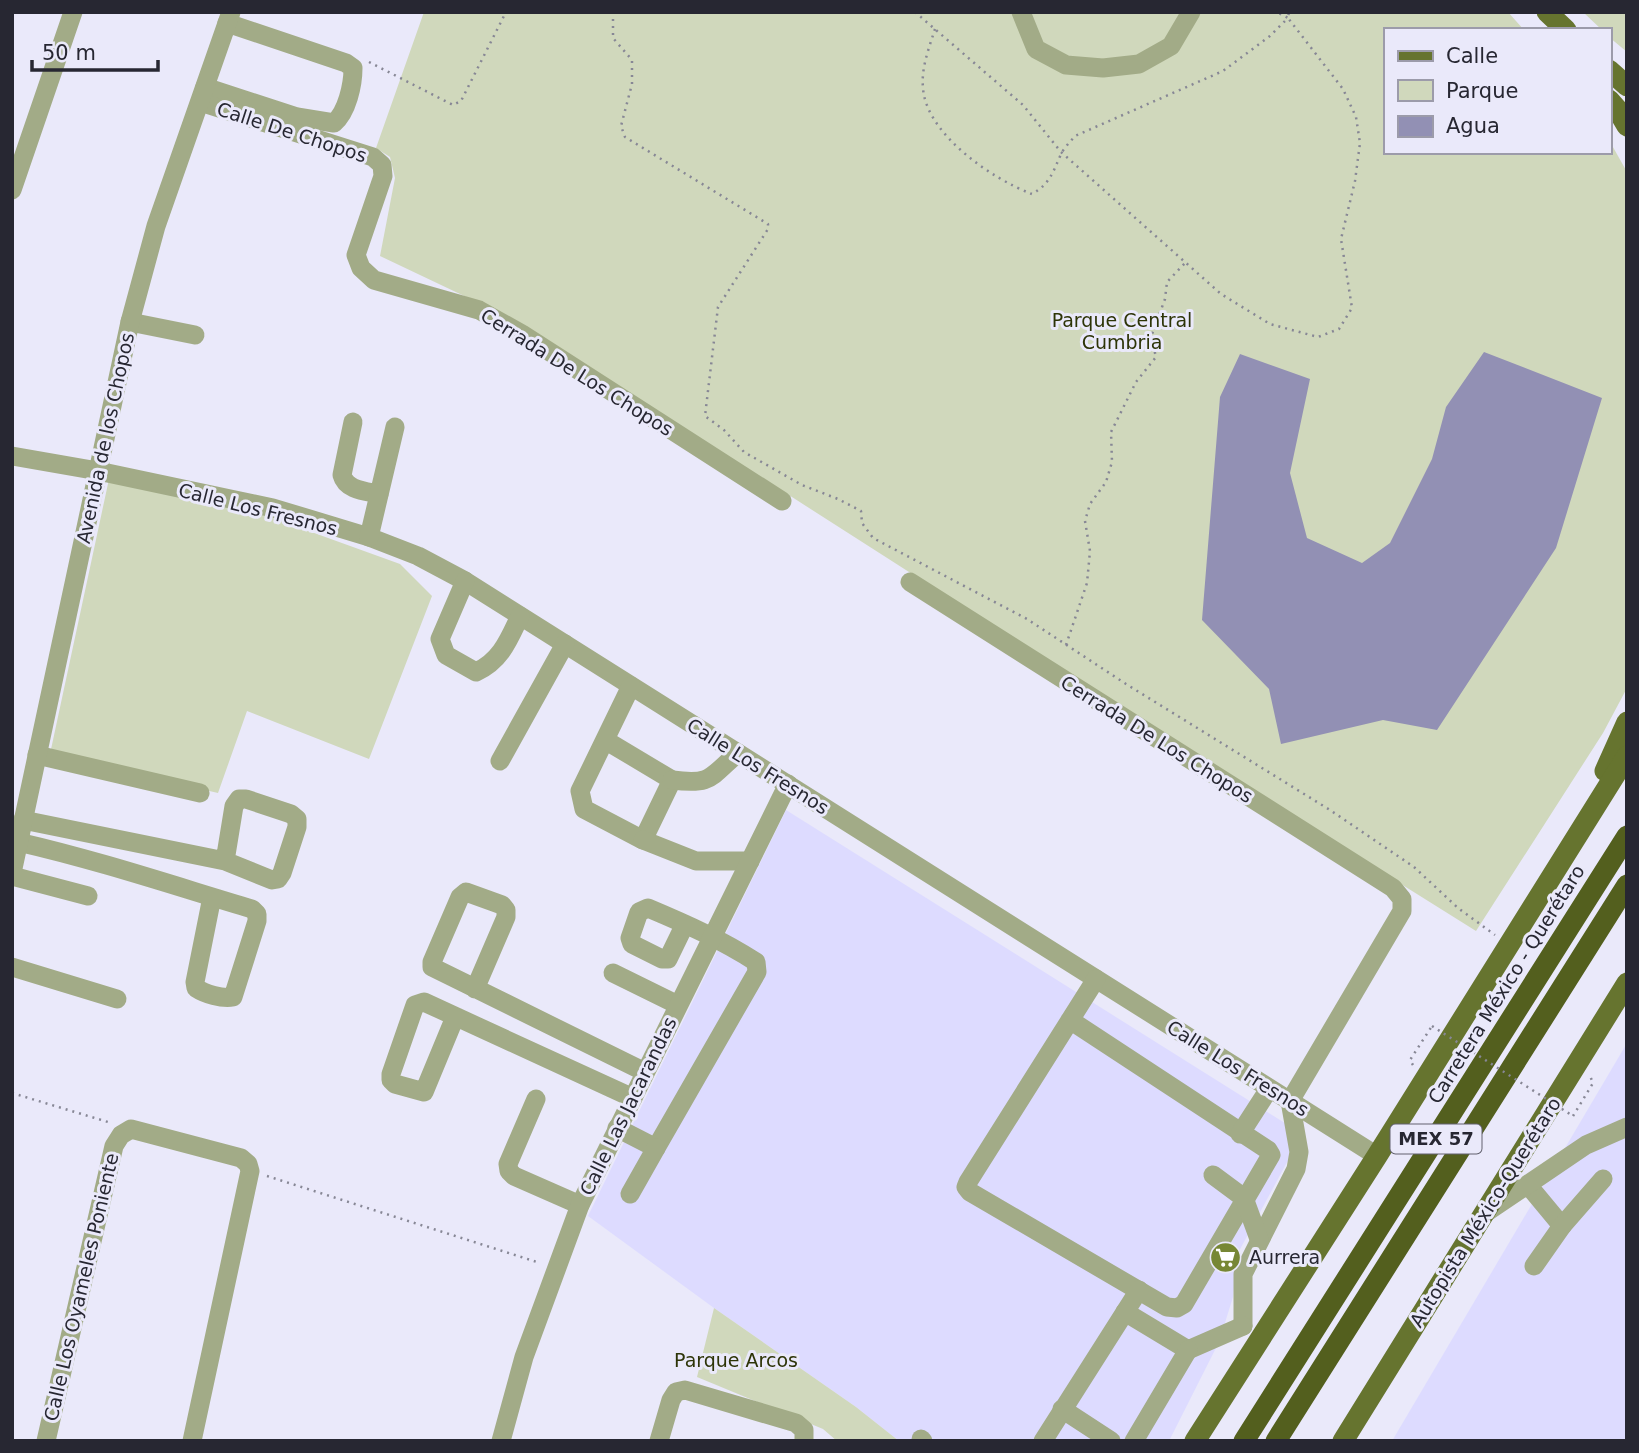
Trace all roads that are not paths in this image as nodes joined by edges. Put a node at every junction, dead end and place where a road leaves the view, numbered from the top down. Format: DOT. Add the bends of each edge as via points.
graph roads {
  1 [pos="73,12"];
  2 [pos="1021,12"];
  3 [pos="1191,12"];
  4 [pos="1529,12"];
  5 [pos="1547,12"];
  6 [pos="229,18"];
  7 [pos="1543,28"];
  8 [pos="1564,28"];
  9 [pos="1611,72"];
  10 [pos="1627,86"];
  11 [pos="203,95"];
  12 [pos="1611,103"];
  13 [pos="1627,126"];
  14 [pos="12,190"];
  15 [pos="361,268"];
  16 [pos="130,322"];
  17 [pos="195,335"];
  18 [pos="353,422"];
  19 [pos="395,427"];
  20 [pos="12,456"];
  21 [pos="99,471"];
  22 [pos="379,494"];
  23 [pos="782,501"];
  24 [pos="369,537"];
  25 [pos="464,581"];
  26 [pos="910,582"];
  27 [pos="520,616"];
  28 [pos="565,644"];
  29 [pos="631,686"];
  30 [pos="1627,722"];
  31 [pos="605,740"];
  32 [pos="738,753"];
  33 [pos="37,755"];
  34 [pos="1627,756"];
  35 [pos="500,761"];
  36 [pos="672,780"];
  37 [pos="788,784"];
  38 [pos="200,793"];
  39 [pos="23,820"];
  40 [pos="1627,836"];
  41 [pos="643,840"];
  42 [pos="18,842"];
  43 [pos="1570,849"];
  44 [pos="225,861"];
  45 [pos="750,861"];
  46 [pos="12,874"];
  47 [pos="1627,885"];
  48 [pos="88,896"];
  49 [pos="212,897"];
  50 [pos="685,924"];
  51 [pos="713,936"];
  52 [pos="12,967"];
  53 [pos="614,973"];
  54 [pos="1096,979"];
  55 [pos="1627,983"];
  56 [pos="475,989"];
  57 [pos="117,999"];
  58 [pos="678,1005"];
  59 [pos="455,1017"];
  60 [pos="1070,1020"];
  61 [pos="645,1072"];
  62 [pos="1269,1088"];
  63 [pos="633,1098"];
  64 [pos="536,1099"];
  65 [pos="1290,1101"];
  66 [pos="1627,1127"];
  67 [pos="617,1128"];
  68 [pos="1240,1134"];
  69 [pos="656,1148"];
  70 [pos="1377,1156"];
  71 [pos="1213,1175"];
  72 [pos="1603,1179"];
  73 [pos="1528,1185"];
  74 [pos="630,1194"];
  75 [pos="1244,1198"];
  76 [pos="580,1205"];
  77 [pos="1480,1217"];
  78 [pos="1562,1226"];
  79 [pos="1259,1238"];
  80 [pos="1534,1266"];
  81 [pos="1139,1290"];
  82 [pos="1125,1312"];
  83 [pos="1243,1326"];
  84 [pos="1262,1336"];
  85 [pos="1188,1350"];
  86 [pos="1062,1409"];
  87 [pos="46,1441"];
  88 [pos="192,1441"];
  89 [pos="502,1441"];
  90 [pos="659,1441"];
  91 [pos="804,1441"];
  92 [pos="1043,1441"];
  93 [pos="1111,1441"];
  94 [pos="1134,1441"];
  95 [pos="1195,1441"];
  96 [pos="1244,1441"];
  97 [pos="1276,1441"];
  98 [pos="1343,1441"];
  1 -- 14 [label="street"];
  2 -- 3 [label="street" via="1036,49 1066,65 1103,68 1139,64 1171,46"];
  4 -- 7 [label="main road"];
  5 -- 8 [label="main road"];
  6 -- 11 [label="street, Avenida de los Chopos"];
  6 -- 11 [label="street" via="353,68 340,118 334,123 297,117"];
  9 -- 10 [label="main road"];
  11 -- 15 [label="street, Calle De Chopos" via="373,157 382,165 383,176 356,255"];
  11 -- 16 [label="street, Avenida de los Chopos" via="156,226"];
  12 -- 13 [label="main road"];
  15 -- 23 [label="street, Cerrada De Los Chopos" via="374,280 479,310"];
  16 -- 17 [label="street"];
  16 -- 21 [label="street, Avenida de los Chopos"];
  18 -- 22 [label="street" via="344,482"];
  19 -- 22 [label="street"];
  20 -- 21 [label="street, Calle Los Fresnos"];
  21 -- 24 [label="street, Calle Los Fresnos" via="273,508"];
  21 -- 33 [label="street, Avenida de los Chopos"];
  22 -- 24 [label="street"];
  24 -- 25 [label="street, Calle Los Fresnos"];
  25 -- 27 [label="street, Calle Los Fresnos"];
  25 -- 27 [label="street" via="440,639 446,654 476,672 487,667 497,659"];
  26 -- 65 [label="street, Cerrada De Los Chopos" via="1393,888 1402,899 1402,911"];
  27 -- 28 [label="street, Calle Los Fresnos"];
  28 -- 29 [label="street, Calle Los Fresnos"];
  28 -- 35 [label="street"];
  29 -- 31 [label="street"];
  29 -- 32 [label="street, Calle Los Fresnos"];
  30 -- 43 [label="main road"];
  31 -- 36 [label="street"];
  31 -- 41 [label="street" via="580,791 584,808"];
  32 -- 36 [label="street" via="705,781"];
  32 -- 37 [label="street, Calle Los Fresnos"];
  33 -- 38 [label="street"];
  33 -- 39 [label="street, Avenida de los Chopos"];
  34 -- 43 [label="main road"];
  36 -- 41 [label="street"];
  37 -- 45 [label="street, Calle Las Jacarandas"];
  37 -- 54 [label="street, Calle Los Fresnos"];
  39 -- 42 [label="street, Avenida de los Chopos"];
  39 -- 44 [label="street"];
  40 -- 96 [label="highway, Carretera México - Querétaro / MEX 57"];
  41 -- 45 [label="street" via="696,862"];
  42 -- 46 [label="street, Avenida de los Chopos"];
  42 -- 49 [label="street"];
  43 -- 70 [label="main road"];
  44 -- 44 [label="street" via="278,879 297,819 239,799"];
  45 -- 51 [label="street, Calle Las Jacarandas"];
  46 -- 48 [label="street"];
  47 -- 97 [label="highway, MEX 57"];
  49 -- 49 [label="street" via="257,914 233,997 196,988"];
  50 -- 51 [label="street"];
  51 -- 58 [label="street, Calle Las Jacarandas"];
  51 -- 69 [label="street" via="759,967"];
  52 -- 57 [label="street"];
  53 -- 58 [label="street"];
  54 -- 60 [label="street"];
  54 -- 62 [label="street, Calle Los Fresnos"];
  55 -- 77 [label="main road, Autopista México-Querétaro"];
  56 -- 56 [label="street" via="506,910 466,892 432,967"];
  56 -- 61 [label="street"];
  58 -- 61 [label="street, Calle Las Jacarandas"];
  59 -- 63 [label="street"];
  60 -- 68 [label="street"];
  60 -- 81 [label="street" via="966,1187"];
  61 -- 63 [label="street, Calle Las Jacarandas"];
  62 -- 65 [label="street, Calle Los Fresnos"];
  62 -- 68 [label="street"];
  63 -- 67 [label="street, Calle Las Jacarandas"];
  64 -- 76 [label="street" via="509,1171"];
  65 -- 70 [label="street, Calle Los Fresnos"];
  65 -- 79 [label="street" via="1298,1161"];
  66 -- 73 [label="street" via="1586,1145"];
  67 -- 69 [label="street"];
  67 -- 76 [label="street, Calle Las Jacarandas"];
  68 -- 75 [label="street" via="1270,1155"];
  69 -- 74 [label="street"];
  70 -- 84 [label="main road"];
  71 -- 75 [label="street"];
  72 -- 78 [label="street"];
  73 -- 77 [label="street"];
  73 -- 78 [label="street"];
  75 -- 79 [label="street"];
  75 -- 81 [label="street" via="1184,1304 1167,1307"];
  76 -- 89 [label="street, Calle Las Jacarandas" via="524,1357"];
  77 -- 98 [label="main road, Autopista México-Querétaro"];
  78 -- 80 [label="street"];
  79 -- 83 [label="street" via="1242,1274"];
  81 -- 82 [label="street"];
  82 -- 85 [label="street"];
  82 -- 86 [label="street"];
  83 -- 84 [label="street"];
  83 -- 85 [label="street"];
  84 -- 95 [label="main road"];
  85 -- 94 [label="street"];
  86 -- 92 [label="street"];
  86 -- 93 [label="street"];
  87 -- 88 [label="street, Calle Los Oyameles Poniente" via="114,1146 126,1132 241,1158 248,1164 250,1174"];
  90 -- 91 [label="street" via="671,1400 676,1392 685,1390 796,1423 804,1430"];
}
